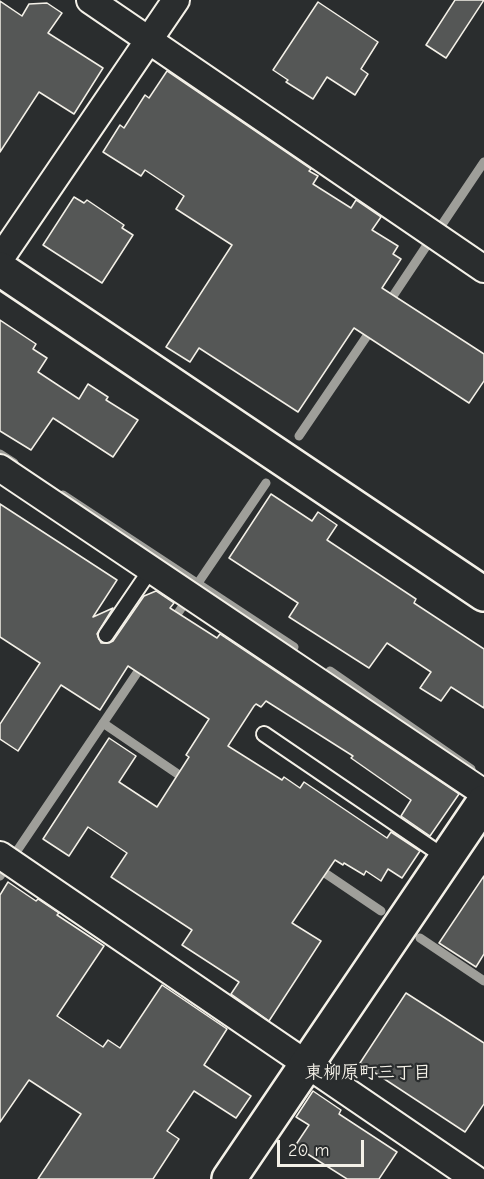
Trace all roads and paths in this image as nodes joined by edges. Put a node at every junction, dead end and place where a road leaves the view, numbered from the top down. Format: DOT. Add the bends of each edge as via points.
graph roads {
  1 [pos="90,0"];
  2 [pos="176,0"];
  3 [pos="149,40"];
  4 [pos="0,259"];
  5 [pos="0,269"];
  6 [pos="484,269"];
  7 [pos="0,468"];
  8 [pos="151,569"];
  9 [pos="484,594"];
  10 [pos="106,635"];
  11 [pos="264,734"];
  12 [pos="484,793"];
  13 [pos="484,802"];
  14 [pos="446,858"];
  15 [pos="6,859"];
  16 [pos="306,1065"];
  17 [pos="229,1179"];
  18 [pos="475,1179"];
  1 -- 3 [label="street"];
  2 -- 3 [label="street"];
  3 -- 4 [label="street"];
  3 -- 6 [label="street"];
  5 -- 9 [label="street"];
  7 -- 8 [label="street"];
  8 -- 10 [label="lane"];
  8 -- 12 [label="street"];
  11 -- 14 [label="lane"];
  13 -- 14 [label="street"];
  14 -- 16 [label="street"];
  15 -- 16 [label="street"];
  16 -- 17 [label="street"];
  16 -- 18 [label="street"];
}
